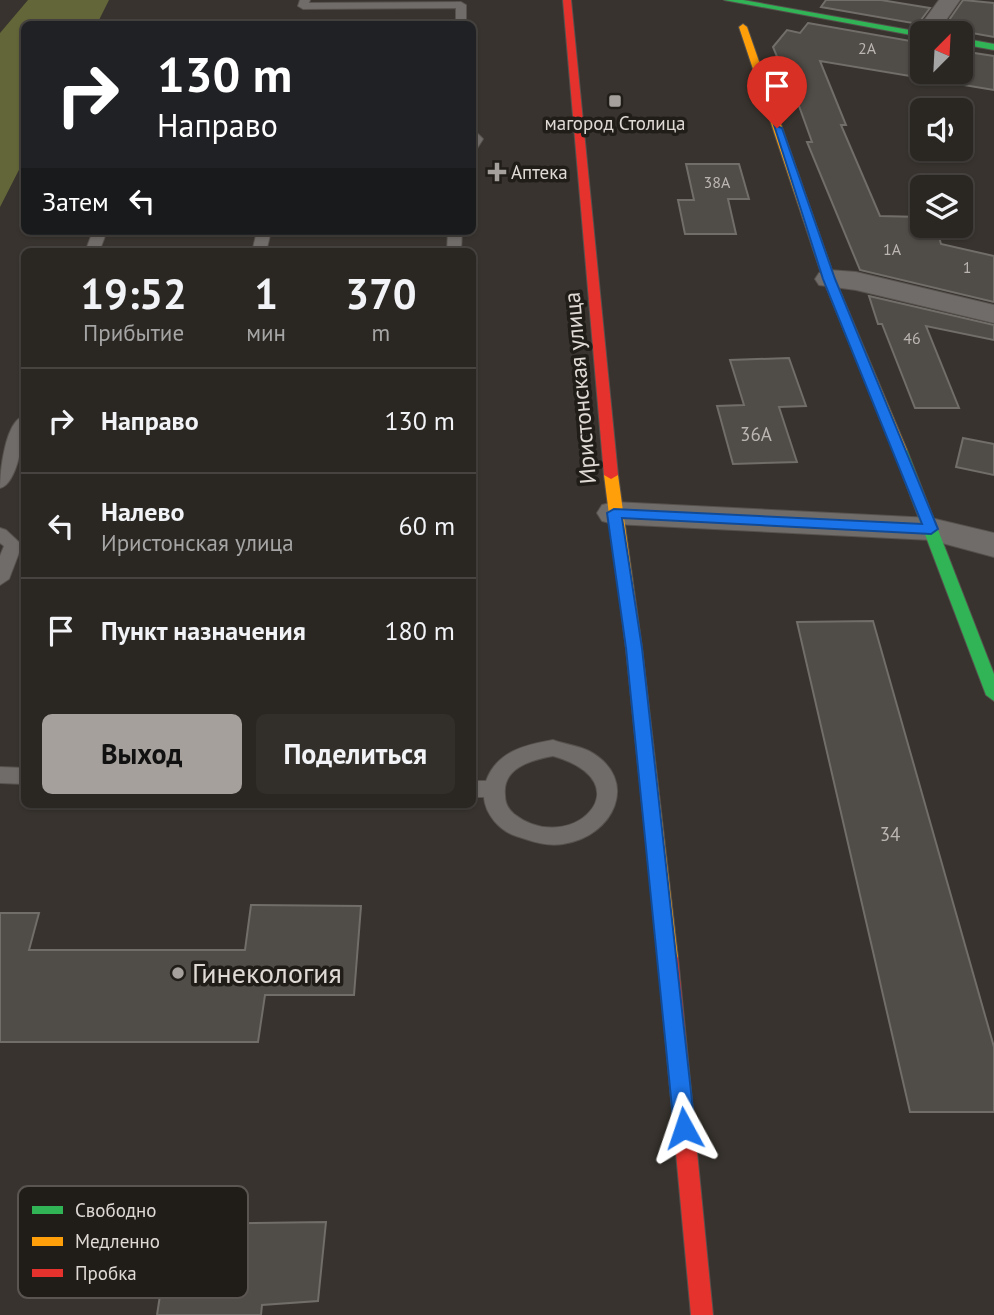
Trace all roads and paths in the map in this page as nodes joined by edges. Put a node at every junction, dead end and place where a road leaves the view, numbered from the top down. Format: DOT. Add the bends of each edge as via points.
graph roads {
  1 [pos="304,0"];
  2 [pos="567,0"];
  3 [pos="733,0"];
  4 [pos="950,0"];
  5 [pos="461,21"];
  6 [pos="934,21"];
  7 [pos="743,27"];
  8 [pos="910,32"];
  9 [pos="973,43"];
  10 [pos="994,47"];
  11 [pos="829,279"];
  12 [pos="994,314"];
  13 [pos="21,429"];
  14 [pos="0,483"];
  15 [pos="614,513"];
  16 [pos="931,529"];
  17 [pos="0,534"];
  18 [pos="994,545"];
  19 [pos="0,579"];
  20 [pos="994,695"];
  21 [pos="0,775"];
  22 [pos="21,776"];
  23 [pos="628,787"];
  24 [pos="483,789"];
  25 [pos="702,1315"];
  1 -- 5 [label="lane" via="303,6 461,5"];
  2 -- 15 [label="main road, Иристонская улица"];
  3 -- 8 [label="main road"];
  4 -- 6 [label="street"];
  7 -- 11 [label="main road"];
  9 -- 10 [label="main road"];
  11 -- 12 [label="street" via="856,281"];
  11 -- 16 [label="main road"];
  13 -- 14 [label="lane"];
  15 -- 16 [label="street"];
  15 -- 23 [label="main road, Иристонская улица" via="634,648"];
  16 -- 18 [label="street"];
  16 -- 20 [label="main road"];
  17 -- 19 [label="lane" via="13,545"];
  21 -- 22 [label="lane"];
  23 -- 24 [label="lane" via="570,750 553,748 518,754"];
  23 -- 24 [label="lane" via="592,825 557,836 519,828 504,818"];
  23 -- 25 [label="main road, Иристонская улица" via="672,995"];
}
